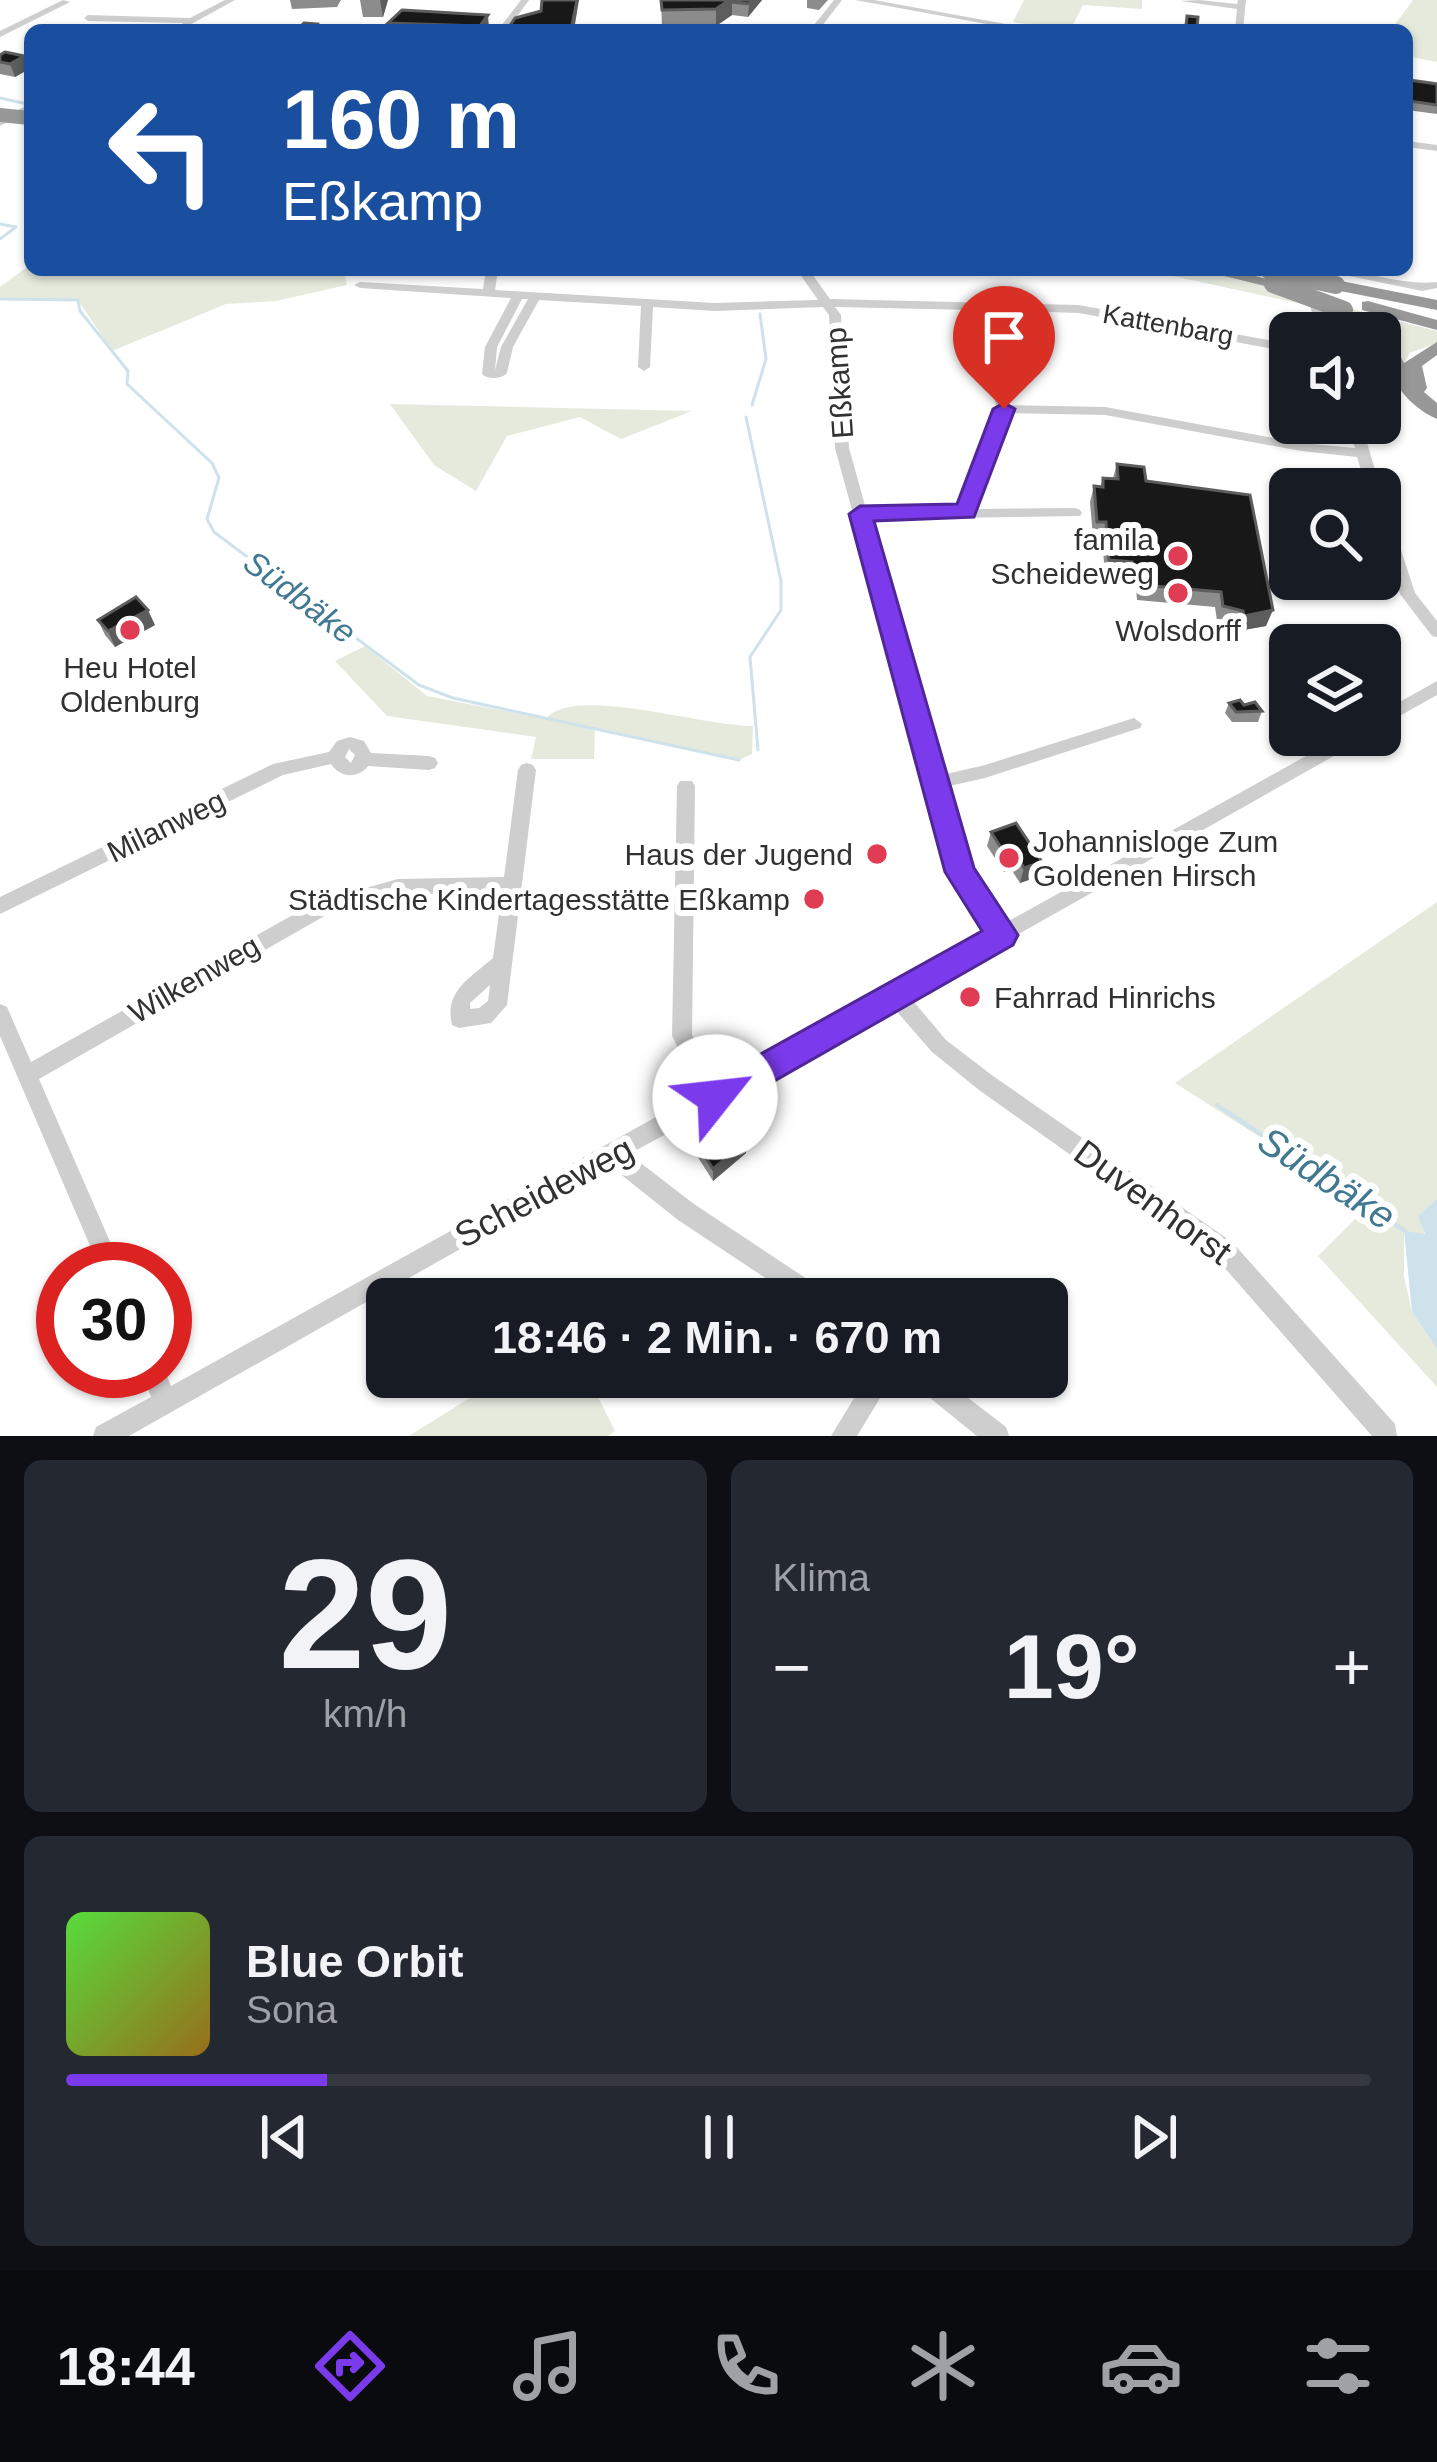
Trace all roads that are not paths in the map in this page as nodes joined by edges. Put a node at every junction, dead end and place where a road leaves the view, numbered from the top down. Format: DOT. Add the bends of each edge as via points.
graph roads {
  1 [pos="231,0"];
  2 [pos="525,0"];
  3 [pos="838,0"];
  4 [pos="859,0"];
  5 [pos="1184,1"];
  6 [pos="66,2"];
  7 [pos="1242,3"];
  8 [pos="88,18"];
  9 [pos="192,21"];
  10 [pos="186,24"];
  11 [pos="507,24"];
  12 [pos="819,24"];
  13 [pos="999,24"];
  14 [pos="0,34"];
  15 [pos="491,276"];
  16 [pos="808,276"];
  17 [pos="1306,276"];
  18 [pos="1270,278"];
  19 [pos="360,285"];
  20 [pos="1437,285"];
  21 [pos="488,290"];
  22 [pos="1339,291"];
  23 [pos="518,293"];
  24 [pos="536,295"];
  25 [pos="830,303"];
  26 [pos="647,305"];
  27 [pos="1437,305"];
  28 [pos="977,308"];
  29 [pos="1318,312"];
  30 [pos="1437,321"];
  31 [pos="1269,344"];
  32 [pos="1437,347"];
  33 [pos="644,367"];
  34 [pos="1401,375"];
  35 [pos="1004,409"];
  36 [pos="1437,409"];
  37 [pos="1361,444"];
  38 [pos="1364,453"];
  39 [pos="1368,468"];
  40 [pos="966,512"];
  41 [pos="1075,513"];
  42 [pos="860,514"];
  43 [pos="1401,572"];
  44 [pos="1437,632"];
  45 [pos="1437,687"];
  46 [pos="1401,708"];
  47 [pos="1134,724"];
  48 [pos="1321,756"];
  49 [pos="430,763"];
  50 [pos="527,770"];
  51 [pos="934,783"];
  52 [pos="686,786"];
  53 [pos="510,884"];
  54 [pos="0,906"];
  55 [pos="1002,935"];
  56 [pos="501,963"];
  57 [pos="897,997"];
  58 [pos="0,1013"];
  59 [pos="27,1076"];
  60 [pos="715,1097"];
  61 [pos="614,1155"];
  62 [pos="99,1242"];
  63 [pos="789,1278"];
  64 [pos="163,1398"];
  65 [pos="867,1398"];
  66 [pos="949,1398"];
  67 [pos="165,1402"];
  68 [pos="1386,1433"];
  69 [pos="105,1436"];
  70 [pos="843,1436"];
  71 [pos="997,1436"];
  1 -- 9 [label="street"];
  2 -- 11 [label="street"];
  3 -- 12 [label="street"];
  4 -- 13 [label="street"];
  5 -- 7 [label="street"];
  6 -- 14 [label="street"];
  8 -- 9 [label="street"];
  9 -- 10 [label="street"];
  15 -- 21 [label="street"];
  16 -- 25 [label="street, Eßkamp"];
  17 -- 29 [label="street"];
  18 -- 22 [label="highway, bridge"];
  18 -- 22 [label="highway, bridge"];
  19 -- 21 [label="street, Kattenbarg"];
  20 -- 22 [label="street"];
  21 -- 23 [label="street, Kattenbarg"];
  22 -- 27 [label="highway"];
  22 -- 30 [label="highway"];
  23 -- 24 [label="street, Kattenbarg"];
  23 -- 24 [label="street" via="491,347 488,374 501,373"];
  24 -- 26 [label="street, Kattenbarg"];
  25 -- 26 [label="street, Kattenbarg"];
  25 -- 28 [label="street, Kattenbarg"];
  25 -- 42 [label="street, Eßkamp" via="841,337 840,440"];
  26 -- 33 [label="street"];
  28 -- 31 [label="street, Kattenbarg" via="1079,309"];
  28 -- 35 [label="street"];
  32 -- 36 [label="highway" via="1415,358 1411,372"];
  34 -- 36 [label="highway"];
  35 -- 38 [label="street" via="1105,411"];
  35 -- 40 [label="street"];
  37 -- 38 [label="street"];
  38 -- 39 [label="street"];
  40 -- 41 [label="street"];
  40 -- 42 [label="street"];
  42 -- 51 [label="street, Eßkamp"];
  43 -- 44 [label="street"];
  45 -- 46 [label="street"];
  47 -- 51 [label="street" via="1061,741 983,775"];
  48 -- 55 [label="street, Scheideweg"];
  49 -- 54 [label="street, Milanweg" via="363,760 356,745 342,747 334,757 279,769"];
  50 -- 53 [label="street"];
  51 -- 55 [label="street, Eßkamp" via="960,872"];
  52 -- 60 [label="street" via="682,1036"];
  53 -- 56 [label="street"];
  53 -- 59 [label="street, Wilkenweg" via="398,886 323,908"];
  55 -- 57 [label="street, Scheideweg"];
  57 -- 60 [label="street, Scheideweg"];
  57 -- 68 [label="street, Duvenhorst" via="939,1046 986,1083 1224,1250"];
  58 -- 59 [label="street"];
  59 -- 62 [label="street"];
  60 -- 61 [label="street, Scheideweg"];
  61 -- 63 [label="street"];
  61 -- 67 [label="street, Scheideweg"];
  64 -- 67 [label="street"];
  65 -- 70 [label="street"];
  66 -- 71 [label="street"];
  67 -- 69 [label="street, Scheideweg"];
}
